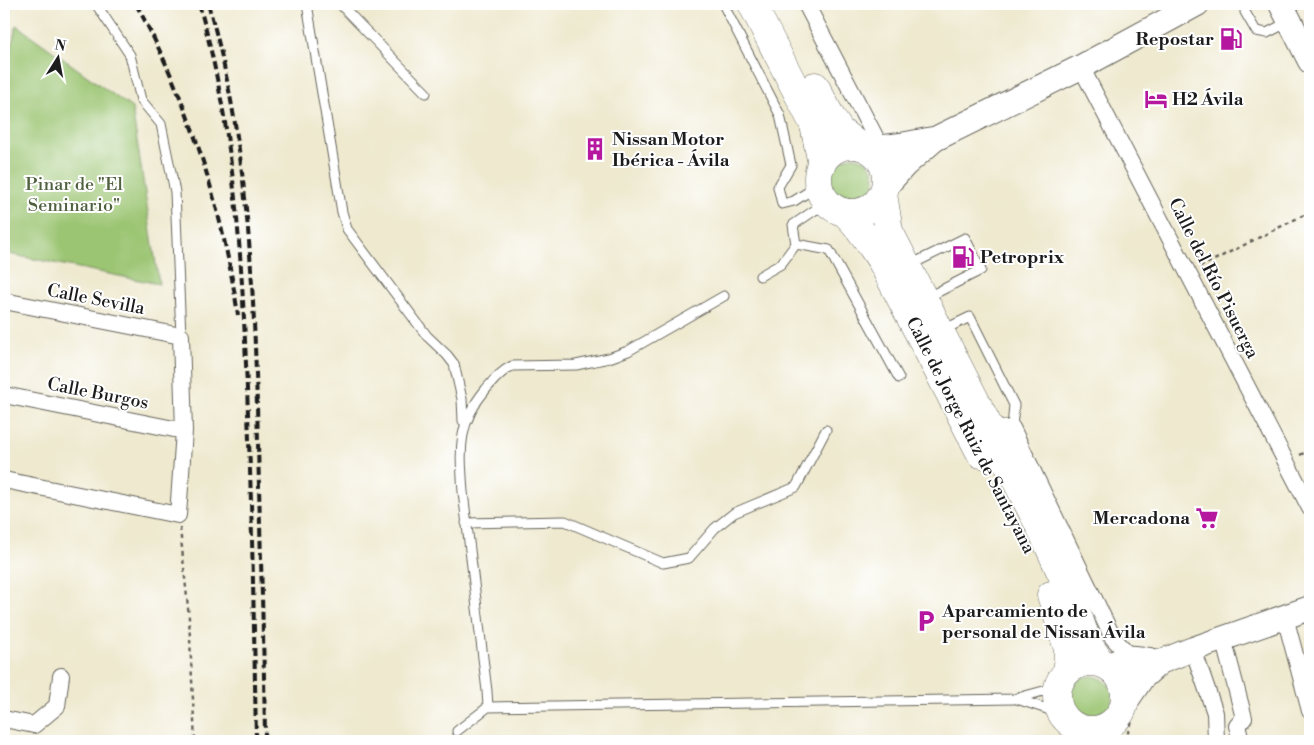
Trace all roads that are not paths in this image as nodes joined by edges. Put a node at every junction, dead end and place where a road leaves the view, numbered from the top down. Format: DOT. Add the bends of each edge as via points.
graph roads {
  1 [pos="96,4"];
  2 [pos="307,4"];
  3 [pos="340,4"];
  4 [pos="723,4"];
  5 [pos="752,4"];
  6 [pos="773,4"];
  7 [pos="806,4"];
  8 [pos="1197,4"];
  9 [pos="1246,4"];
  10 [pos="1285,13"];
  11 [pos="1310,61"];
  12 [pos="1081,67"];
  13 [pos="426,93"];
  14 [pos="935,138"];
  15 [pos="877,165"];
  16 [pos="829,192"];
  17 [pos="796,244"];
  18 [pos="907,267"];
  19 [pos="760,276"];
  20 [pos="724,296"];
  21 [pos="923,299"];
  22 [pos="4,301"];
  23 [pos="180,336"];
  24 [pos="898,378"];
  25 [pos="4,395"];
  26 [pos="826,430"];
  27 [pos="184,431"];
  28 [pos="461,440"];
  29 [pos="4,480"];
  30 [pos="1310,508"];
  31 [pos="466,523"];
  32 [pos="1310,608"];
  33 [pos="1284,617"];
  34 [pos="1223,638"];
  35 [pos="1193,648"];
  36 [pos="1113,662"];
  37 [pos="1160,662"];
  38 [pos="61,676"];
  39 [pos="1142,678"];
  40 [pos="1063,679"];
  41 [pos="1014,699"];
  42 [pos="488,707"];
  43 [pos="1310,711"];
  44 [pos="4,719"];
  45 [pos="1118,721"];
  46 [pos="1072,727"];
  47 [pos="457,731"];
  48 [pos="1216,741"];
  49 [pos="1241,741"];
  1 -- 23 [label="lane" via="130,55 141,100 161,124 175,192"];
  2 -- 28 [label="lane" via="344,221 351,236 426,336 454,364 464,410"];
  3 -- 13 [label="lane"];
  4 -- 16 [label="lane" via="780,115 791,165 778,188 782,204"];
  5 -- 16 [label="highway" via="814,125"];
  6 -- 15 [label="highway" via="840,131"];
  7 -- 15 [label="street, Calle de Jorge Ruiz de Santayana"];
  8 -- 12 [label="street"];
  9 -- 10 [label="lane" via="1245,12 1256,31 1267,33"];
  10 -- 11 [label="street"];
  12 -- 14 [label="street"];
  12 -- 30 [label="street, Calle del Río Pisuerga"];
  14 -- 15 [label="street"];
  14 -- 15 [label="street" via="905,165"];
  15 -- 16 [label="highway" via="848,146 837,149 828,155"];
  15 -- 16 [label="highway" via="876,204 867,210 855,213"];
  15 -- 18 [label="highway, Calle de Jorge Ruiz de Santayana" via="889,231"];
  16 -- 17 [label="lane" via="815,210 793,225"];
  16 -- 40 [label="highway, Calle de Jorge Ruiz de Santayana" via="864,233 882,262 1024,538 1052,598 1068,649"];
  17 -- 19 [label="lane" via="781,264"];
  17 -- 24 [label="lane" via="829,250"];
  18 -- 21 [label="highway, Calle de Jorge Ruiz de Santayana"];
  18 -- 21 [label="lane" via="965,238 981,270"];
  20 -- 28 [label="lane" via="628,351 609,358 576,365 506,369 476,402 465,422"];
  21 -- 36 [label="highway, Calle de Jorge Ruiz de Santayana" via="1001,429 1088,644"];
  22 -- 23 [label="street, Calle Sevilla"];
  23 -- 27 [label="street"];
  25 -- 27 [label="street, Calle Burgos"];
  26 -- 31 [label="lane" via="796,487 734,513 715,528 689,558 663,563 565,521"];
  27 -- 29 [label="street" via="178,515"];
  28 -- 31 [label="lane"];
  31 -- 42 [label="lane"];
  32 -- 33 [label="street"];
  33 -- 34 [label="street"];
  33 -- 43 [label="street"];
  34 -- 35 [label="street"];
  34 -- 49 [label="street" via="1244,718 1237,726"];
  35 -- 37 [label="street"];
  35 -- 48 [label="street" via="1215,713"];
  36 -- 37 [label="street"];
  36 -- 39 [label="street, Calle de Jorge Ruiz de Santayana"];
  36 -- 40 [label="highway" via="1078,664"];
  36 -- 45 [label="highway, Calle de Jorge Ruiz de Santayana" via="1123,685"];
  37 -- 39 [label="street"];
  38 -- 44 [label="street" via="57,706 34,725"];
  39 -- 45 [label="street"];
  40 -- 41 [label="lane"];
  40 -- 46 [label="highway, Calle de Jorge Ruiz de Santayana" via="1057,696"];
  41 -- 42 [label="lane"];
  41 -- 46 [label="lane"];
  42 -- 47 [label="lane"];
  45 -- 46 [label="highway" via="1090,730"];
}
